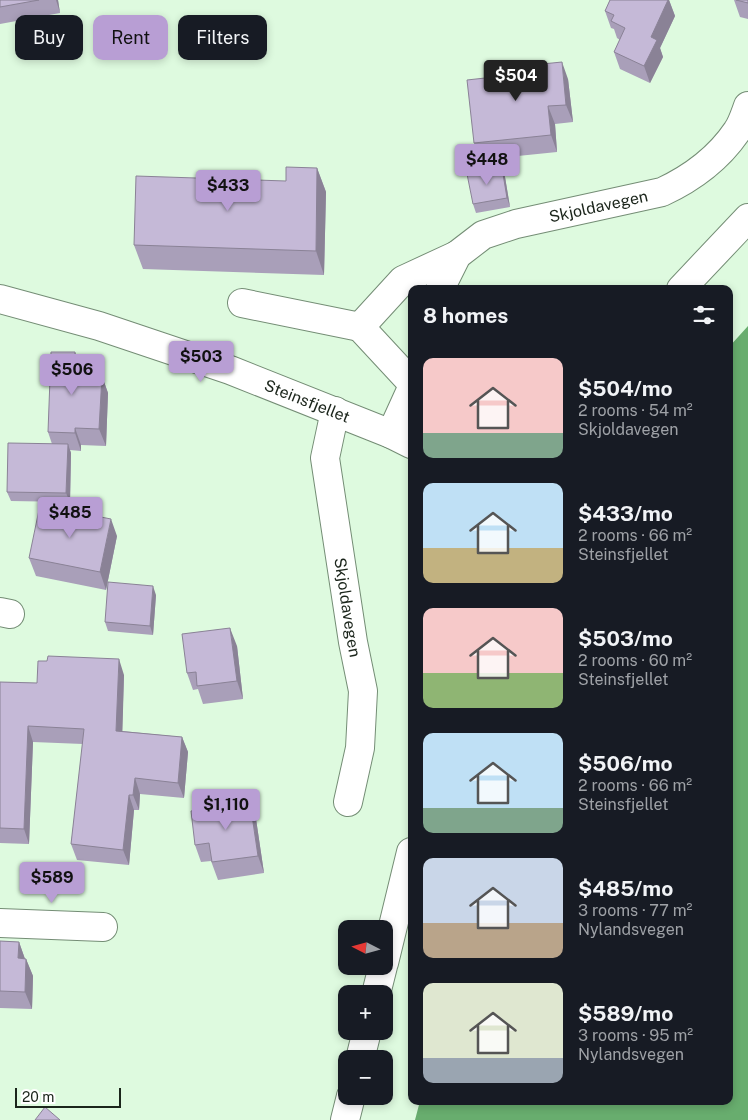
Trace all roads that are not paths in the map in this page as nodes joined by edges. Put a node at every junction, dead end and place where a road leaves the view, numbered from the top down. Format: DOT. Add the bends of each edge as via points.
graph roads {
  1 [pos="748,106"];
  2 [pos="748,218"];
  3 [pos="456,255"];
  4 [pos="442,285"];
  5 [pos="684,285"];
  6 [pos="0,299"];
  7 [pos="242,303"];
  8 [pos="360,327"];
  9 [pos="408,379"];
  10 [pos="408,405"];
  11 [pos="335,411"];
  12 [pos="401,439"];
  13 [pos="348,802"];
  14 [pos="408,864"];
  15 [pos="0,923"];
  16 [pos="393,925"];
  17 [pos="103,927"];
  18 [pos="349,1105"];
  19 [pos="345,1120"];
  1 -- 3 [label="street, Skjoldavegen" via="738,130 708,164 684,182 662,192 516,224 483,235"];
  2 -- 5 [label="street"];
  3 -- 4 [label="street, Skjoldavegen"];
  3 -- 8 [label="street" via="403,280"];
  6 -- 11 [label="street, Steinsfjellet" via="99,326 230,370"];
  7 -- 8 [label="street"];
  8 -- 9 [label="street"];
  10 -- 12 [label="street"];
  11 -- 12 [label="street, Steinsfjellet"];
  11 -- 13 [label="street, Skjoldavegen" via="325,458 363,691 360,748"];
  14 -- 16 [label="street"];
  15 -- 17 [label="street"];
  18 -- 19 [label="street"];
}
